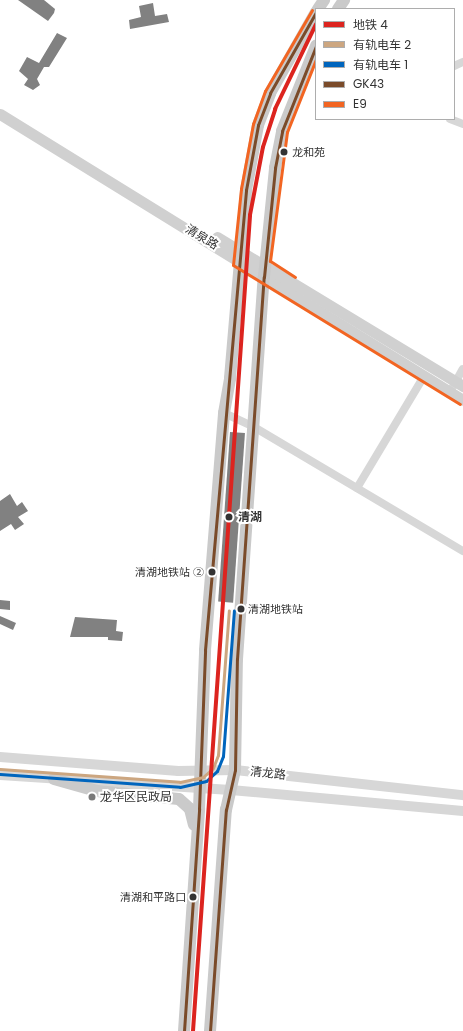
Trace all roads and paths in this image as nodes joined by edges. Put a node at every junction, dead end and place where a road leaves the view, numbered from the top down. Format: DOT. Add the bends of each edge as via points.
graph roads {
  1 [pos="315,14"];
  2 [pos="315,48"];
  3 [pos="0,105"];
  4 [pos="0,114"];
  5 [pos="453,120"];
  6 [pos="463,124"];
  7 [pos="240,250"];
  8 [pos="238,263"];
  9 [pos="265,264"];
  10 [pos="264,277"];
  11 [pos="463,369"];
  12 [pos="424,376"];
  13 [pos="459,384"];
  14 [pos="450,392"];
  15 [pos="463,400"];
  16 [pos="224,413"];
  17 [pos="254,427"];
  18 [pos="357,488"];
  19 [pos="463,551"];
  20 [pos="0,757"];
  21 [pos="235,770"];
  22 [pos="199,772"];
  23 [pos="0,775"];
  24 [pos="54,779"];
  25 [pos="199,789"];
  26 [pos="231,790"];
  27 [pos="463,795"];
  28 [pos="463,811"];
  29 [pos="196,855"];
  30 [pos="184,1031"];
  31 [pos="210,1031"];
  1 -- 7 [label="main road" via="270,93 258,125"];
  2 -- 9 [label="main road" via="282,131 275,168"];
  3 -- 7 [label="main road, 清泉路"];
  4 -- 8 [label="main road, 清泉路" via="225,250"];
  5 -- 6 [label="street"];
  7 -- 8 [label="main road"];
  7 -- 9 [label="main road, 清泉路"];
  8 -- 10 [label="main road, 清泉路"];
  8 -- 16 [label="main road" via="230,378"];
  9 -- 10 [label="main road"];
  9 -- 13 [label="main road, 清泉路"];
  10 -- 12 [label="main road, 清泉路"];
  10 -- 17 [label="main road"];
  11 -- 13 [label="street"];
  12 -- 14 [label="main road, 清泉路"];
  12 -- 18 [label="street"];
  13 -- 14 [label="street"];
  14 -- 15 [label="main road, 清泉路"];
  16 -- 17 [label="street"];
  16 -- 22 [label="main road" via="205,650"];
  17 -- 18 [label="street"];
  17 -- 21 [label="main road" via="237,659"];
  18 -- 19 [label="street"];
  20 -- 22 [label="street, 清龙路"];
  21 -- 22 [label="street, 清龙路"];
  21 -- 26 [label="main road"];
  21 -- 27 [label="street, 清龙路"];
  22 -- 25 [label="main road"];
  23 -- 24 [label="street, 清龙路"];
  24 -- 25 [label="street, 清龙路"];
  24 -- 29 [label="main road" via="97,791 170,797 184,802 194,817"];
  25 -- 26 [label="street, 清龙路"];
  25 -- 29 [label="main road"];
  26 -- 28 [label="street, 清龙路"];
  26 -- 31 [label="main road" via="226,810"];
  29 -- 30 [label="main road"];
}
